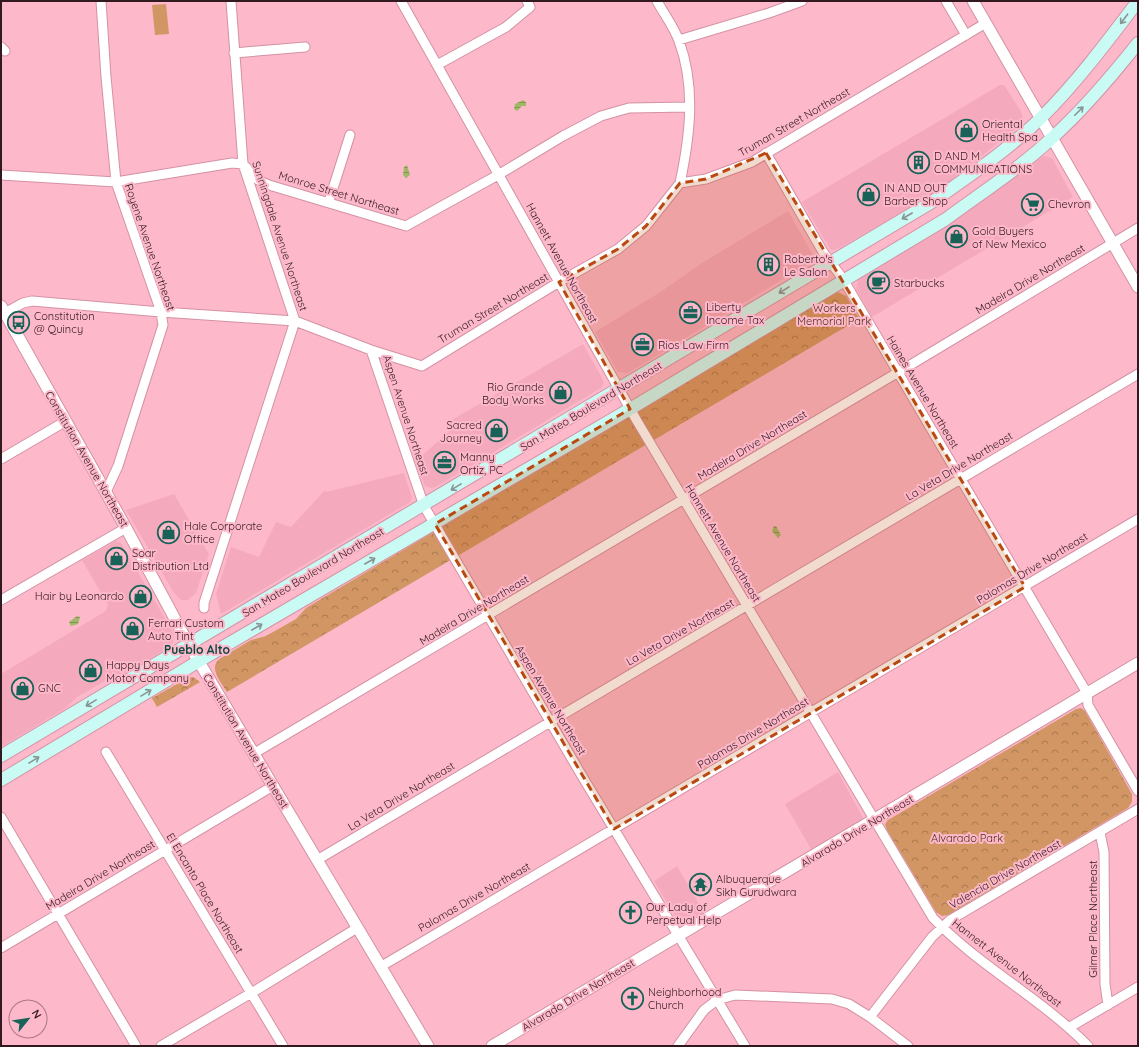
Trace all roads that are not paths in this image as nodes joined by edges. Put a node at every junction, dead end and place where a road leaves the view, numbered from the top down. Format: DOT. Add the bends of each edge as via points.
graph roads {
  1 [pos="101,1"];
  2 [pos="231,1"];
  3 [pos="401,1"];
  4 [pos="657,1"];
  5 [pos="802,1"];
  6 [pos="946,1"];
  7 [pos="973,1"];
  8 [pos="1138,1"];
  9 [pos="529,4"];
  10 [pos="986,23"];
  11 [pos="966,35"];
  12 [pos="679,40"];
  13 [pos="1138,43"];
  14 [pos="305,47"];
  15 [pos="234,53"];
  16 [pos="437,65"];
  17 [pos="689,107"];
  18 [pos="1040,119"];
  19 [pos="350,135"];
  20 [pos="1051,138"];
  21 [pos="766,153"];
  22 [pos="243,164"];
  23 [pos="1,175"];
  24 [pos="498,175"];
  25 [pos="116,182"];
  26 [pos="680,183"];
  27 [pos="329,201"];
  28 [pos="1138,228"];
  29 [pos="1112,243"];
  30 [pos="830,262"];
  31 [pos="843,280"];
  32 [pos="559,282"];
  33 [pos="1138,287"];
  34 [pos="2,311"];
  35 [pos="161,312"];
  36 [pos="295,321"];
  37 [pos="371,350"];
  38 [pos="897,373"];
  39 [pos="1138,374"];
  40 [pos="619,390"];
  41 [pos="630,409"];
  42 [pos="66,421"];
  43 [pos="1,459"];
  44 [pos="960,479"];
  45 [pos="106,492"];
  46 [pos="683,500"];
  47 [pos="424,506"];
  48 [pos="1138,519"];
  49 [pos="434,524"];
  50 [pos="126,528"];
  51 [pos="1024,587"];
  52 [pos="1,600"];
  53 [pos="747,607"];
  54 [pos="204,608"];
  55 [pos="488,616"];
  56 [pos="189,645"];
  57 [pos="198,661"];
  58 [pos="1138,663"];
  59 [pos="1087,693"];
  60 [pos="810,713"];
  61 [pos="551,722"];
  62 [pos="106,752"];
  63 [pos="253,754"];
  64 [pos="1,756"];
  65 [pos="1,780"];
  66 [pos="273,786"];
  67 [pos="1138,791"];
  68 [pos="1138,809"];
  69 [pos="1,817"];
  70 [pos="875,821"];
  71 [pos="614,829"];
  72 [pos="1100,832"];
  73 [pos="165,850"];
  74 [pos="317,860"];
  75 [pos="59,914"];
  76 [pos="357,928"];
  77 [pos="942,928"];
  78 [pos="678,936"];
  79 [pos="1,948"];
  80 [pos="380,967"];
  81 [pos="1138,987"];
  82 [pos="252,993"];
  83 [pos="717,1000"];
  84 [pos="1108,1005"];
  85 [pos="870,1016"];
  86 [pos="1070,1027"];
  87 [pos="136,1046"];
  88 [pos="161,1046"];
  89 [pos="283,1046"];
  90 [pos="428,1046"];
  91 [pos="492,1046"];
  92 [pos="678,1046"];
  93 [pos="745,1046"];
  94 [pos="908,1046"];
  95 [pos="1088,1046"];
  1 -- 25 [label="street, Royene Avenue Northeast"];
  2 -- 15 [label="street, Sunningdale Avenue Northeast"];
  3 -- 16 [label="street, Hannett Avenue Northeast"];
  4 -- 12 [label="street"];
  5 -- 12 [label="street"];
  6 -- 11 [label="street"];
  7 -- 10 [label="street"];
  8 -- 18 [label="main road, San Mateo Boulevard Northeast, one-way" via="1091,64"];
  9 -- 16 [label="street" via="506,27"];
  10 -- 11 [label="street, Truman Street Northeast"];
  10 -- 18 [label="street"];
  11 -- 21 [label="street, Truman Street Northeast"];
  12 -- 17 [label="street" via="689,84"];
  20 -- 13 [label="main road, San Mateo Boulevard Northeast, one-way" via="1103,87"];
  14 -- 15 [label="street"];
  15 -- 22 [label="street, Sunningdale Avenue Northeast"];
  16 -- 24 [label="street, Hannett Avenue Northeast"];
  17 -- 24 [label="street, Monroe Street Northeast" via="629,108 601,116"];
  17 -- 26 [label="street" via="688,142"];
  18 -- 20 [label="street"];
  18 -- 30 [label="main road, San Mateo Boulevard Northeast, one-way" via="977,170 932,202"];
  19 -- 27 [label="street"];
  20 -- 29 [label="street"];
  20 -- 31 [label="main road, San Mateo Boulevard Northeast" via="946,218"];
  21 -- 26 [label="street, Truman Street Northeast" via="752,162 706,179"];
  21 -- 30 [label="street, Haines Avenue Northeast"];
  22 -- 25 [label="street"];
  22 -- 27 [label="street, Monroe Street Northeast" via="258,180 269,185"];
  22 -- 36 [label="street, Sunningdale Avenue Northeast"];
  23 -- 25 [label="street"];
  24 -- 27 [label="street, Monroe Street Northeast" via="406,226"];
  24 -- 32 [label="street, Hannett Avenue Northeast"];
  25 -- 35 [label="street, Royene Avenue Northeast"];
  26 -- 32 [label="street, Truman Street Northeast" via="646,226 618,249"];
  28 -- 29 [label="street, Madeira Drive Northeast"];
  29 -- 33 [label="street"];
  29 -- 38 [label="street, Madeira Drive Northeast"];
  30 -- 31 [label="street, Haines Avenue Northeast"];
  30 -- 40 [label="main road, San Mateo Boulevard Northeast, one-way"];
  31 -- 38 [label="street, Haines Avenue Northeast"];
  31 -- 41 [label="main road, San Mateo Boulevard Northeast"];
  32 -- 37 [label="street, Truman Street Northeast" via="422,366"];
  32 -- 40 [label="street, Hannett Avenue Northeast"];
  34 -- 35 [label="street, Truman Street Northeast" via="32,302"];
  34 -- 42 [label="street, Constitution Avenue Northeast"];
  35 -- 36 [label="street, Truman Street Northeast"];
  35 -- 45 [label="street, Royene Avenue Northeast" via="162,331 119,461"];
  36 -- 37 [label="street, Truman Street Northeast"];
  36 -- 54 [label="street, Sunningdale Avenue Northeast"];
  37 -- 47 [label="street, Aspen Avenue Northeast"];
  38 -- 44 [label="street, Haines Avenue Northeast"];
  38 -- 46 [label="street, Madeira Drive Northeast"];
  39 -- 44 [label="street, La Veta Drive Northeast"];
  40 -- 41 [label="street, Hannett Avenue Northeast"];
  40 -- 47 [label="main road, San Mateo Boulevard Northeast, one-way"];
  41 -- 46 [label="street, Hannett Avenue Northeast"];
  41 -- 49 [label="main road, San Mateo Boulevard Northeast"];
  42 -- 43 [label="street"];
  42 -- 45 [label="street, Constitution Avenue Northeast"];
  44 -- 51 [label="street, Haines Avenue Northeast"];
  44 -- 53 [label="street, La Veta Drive Northeast"];
  45 -- 50 [label="street, Constitution Avenue Northeast"];
  46 -- 53 [label="street, Hannett Avenue Northeast"];
  46 -- 55 [label="street, Madeira Drive Northeast"];
  47 -- 49 [label="street, Aspen Avenue Northeast"];
  47 -- 56 [label="main road, San Mateo Boulevard Northeast"];
  48 -- 51 [label="street, Palomas Drive Northeast"];
  49 -- 55 [label="street, Aspen Avenue Northeast"];
  57 -- 49 [label="main road, San Mateo Boulevard Northeast, one-way"];
  50 -- 52 [label="street"];
  50 -- 56 [label="street, Constitution Avenue Northeast"];
  51 -- 59 [label="street, Haines Avenue Northeast"];
  51 -- 60 [label="street, Palomas Drive Northeast"];
  53 -- 60 [label="street, Hannett Avenue Northeast"];
  53 -- 61 [label="street, La Veta Drive Northeast"];
  55 -- 61 [label="street, Aspen Avenue Northeast"];
  55 -- 63 [label="street, Madeira Drive Northeast"];
  56 -- 57 [label="street, Constitution Avenue Northeast"];
  56 -- 64 [label="main road, San Mateo Boulevard Northeast, one-way"];
  57 -- 63 [label="street, Constitution Avenue Northeast"];
  65 -- 57 [label="main road, San Mateo Boulevard Northeast, one-way"];
  58 -- 59 [label="street, Alvarado Drive Northeast"];
  59 -- 67 [label="street, Haines Avenue Northeast" via="1088,705"];
  59 -- 70 [label="street, Alvarado Drive Northeast"];
  60 -- 70 [label="street, Hannett Avenue Northeast"];
  60 -- 71 [label="street, Palomas Drive Northeast"];
  61 -- 71 [label="street, Aspen Avenue Northeast"];
  61 -- 74 [label="street, La Veta Drive Northeast"];
  62 -- 73 [label="street, El Encanto Place Northeast"];
  63 -- 66 [label="street, Constitution Avenue Northeast"];
  66 -- 73 [label="street, Madeira Drive Northeast"];
  66 -- 74 [label="street, Constitution Avenue Northeast"];
  68 -- 72 [label="street, Valencia Drive Northeast"];
  69 -- 75 [label="street"];
  70 -- 77 [label="street, Hannett Avenue Northeast" via="932,918"];
  70 -- 78 [label="street, Alvarado Drive Northeast"];
  71 -- 78 [label="street, Aspen Avenue Northeast"];
  71 -- 80 [label="street, Palomas Drive Northeast"];
  72 -- 77 [label="street, Valencia Drive Northeast" via="950,920"];
  72 -- 84 [label="street, Gilmer Place Northeast" via="1104,852 1105,984"];
  73 -- 75 [label="street, Madeira Drive Northeast"];
  73 -- 82 [label="street, El Encanto Place Northeast"];
  74 -- 76 [label="street, Constitution Avenue Northeast"];
  75 -- 79 [label="street, Madeira Drive Northeast"];
  75 -- 87 [label="street"];
  76 -- 80 [label="street, Constitution Avenue Northeast"];
  76 -- 82 [label="street"];
  77 -- 85 [label="street, Valencia Drive Northeast" via="932,937"];
  77 -- 86 [label="street, Hannett Avenue Northeast"];
  78 -- 83 [label="street, Aspen Avenue Northeast"];
  78 -- 91 [label="street, Alvarado Drive Northeast"];
  80 -- 90 [label="street, Constitution Avenue Northeast"];
  81 -- 84 [label="street"];
  82 -- 88 [label="street"];
  82 -- 89 [label="street, El Encanto Place Northeast"];
  83 -- 85 [label="street" via="735,994 832,998"];
  83 -- 92 [label="street" via="704,1010"];
  83 -- 93 [label="street, Aspen Avenue Northeast"];
  84 -- 86 [label="street"];
  85 -- 94 [label="street"];
  86 -- 95 [label="street, Hannett Avenue Northeast"];
}
